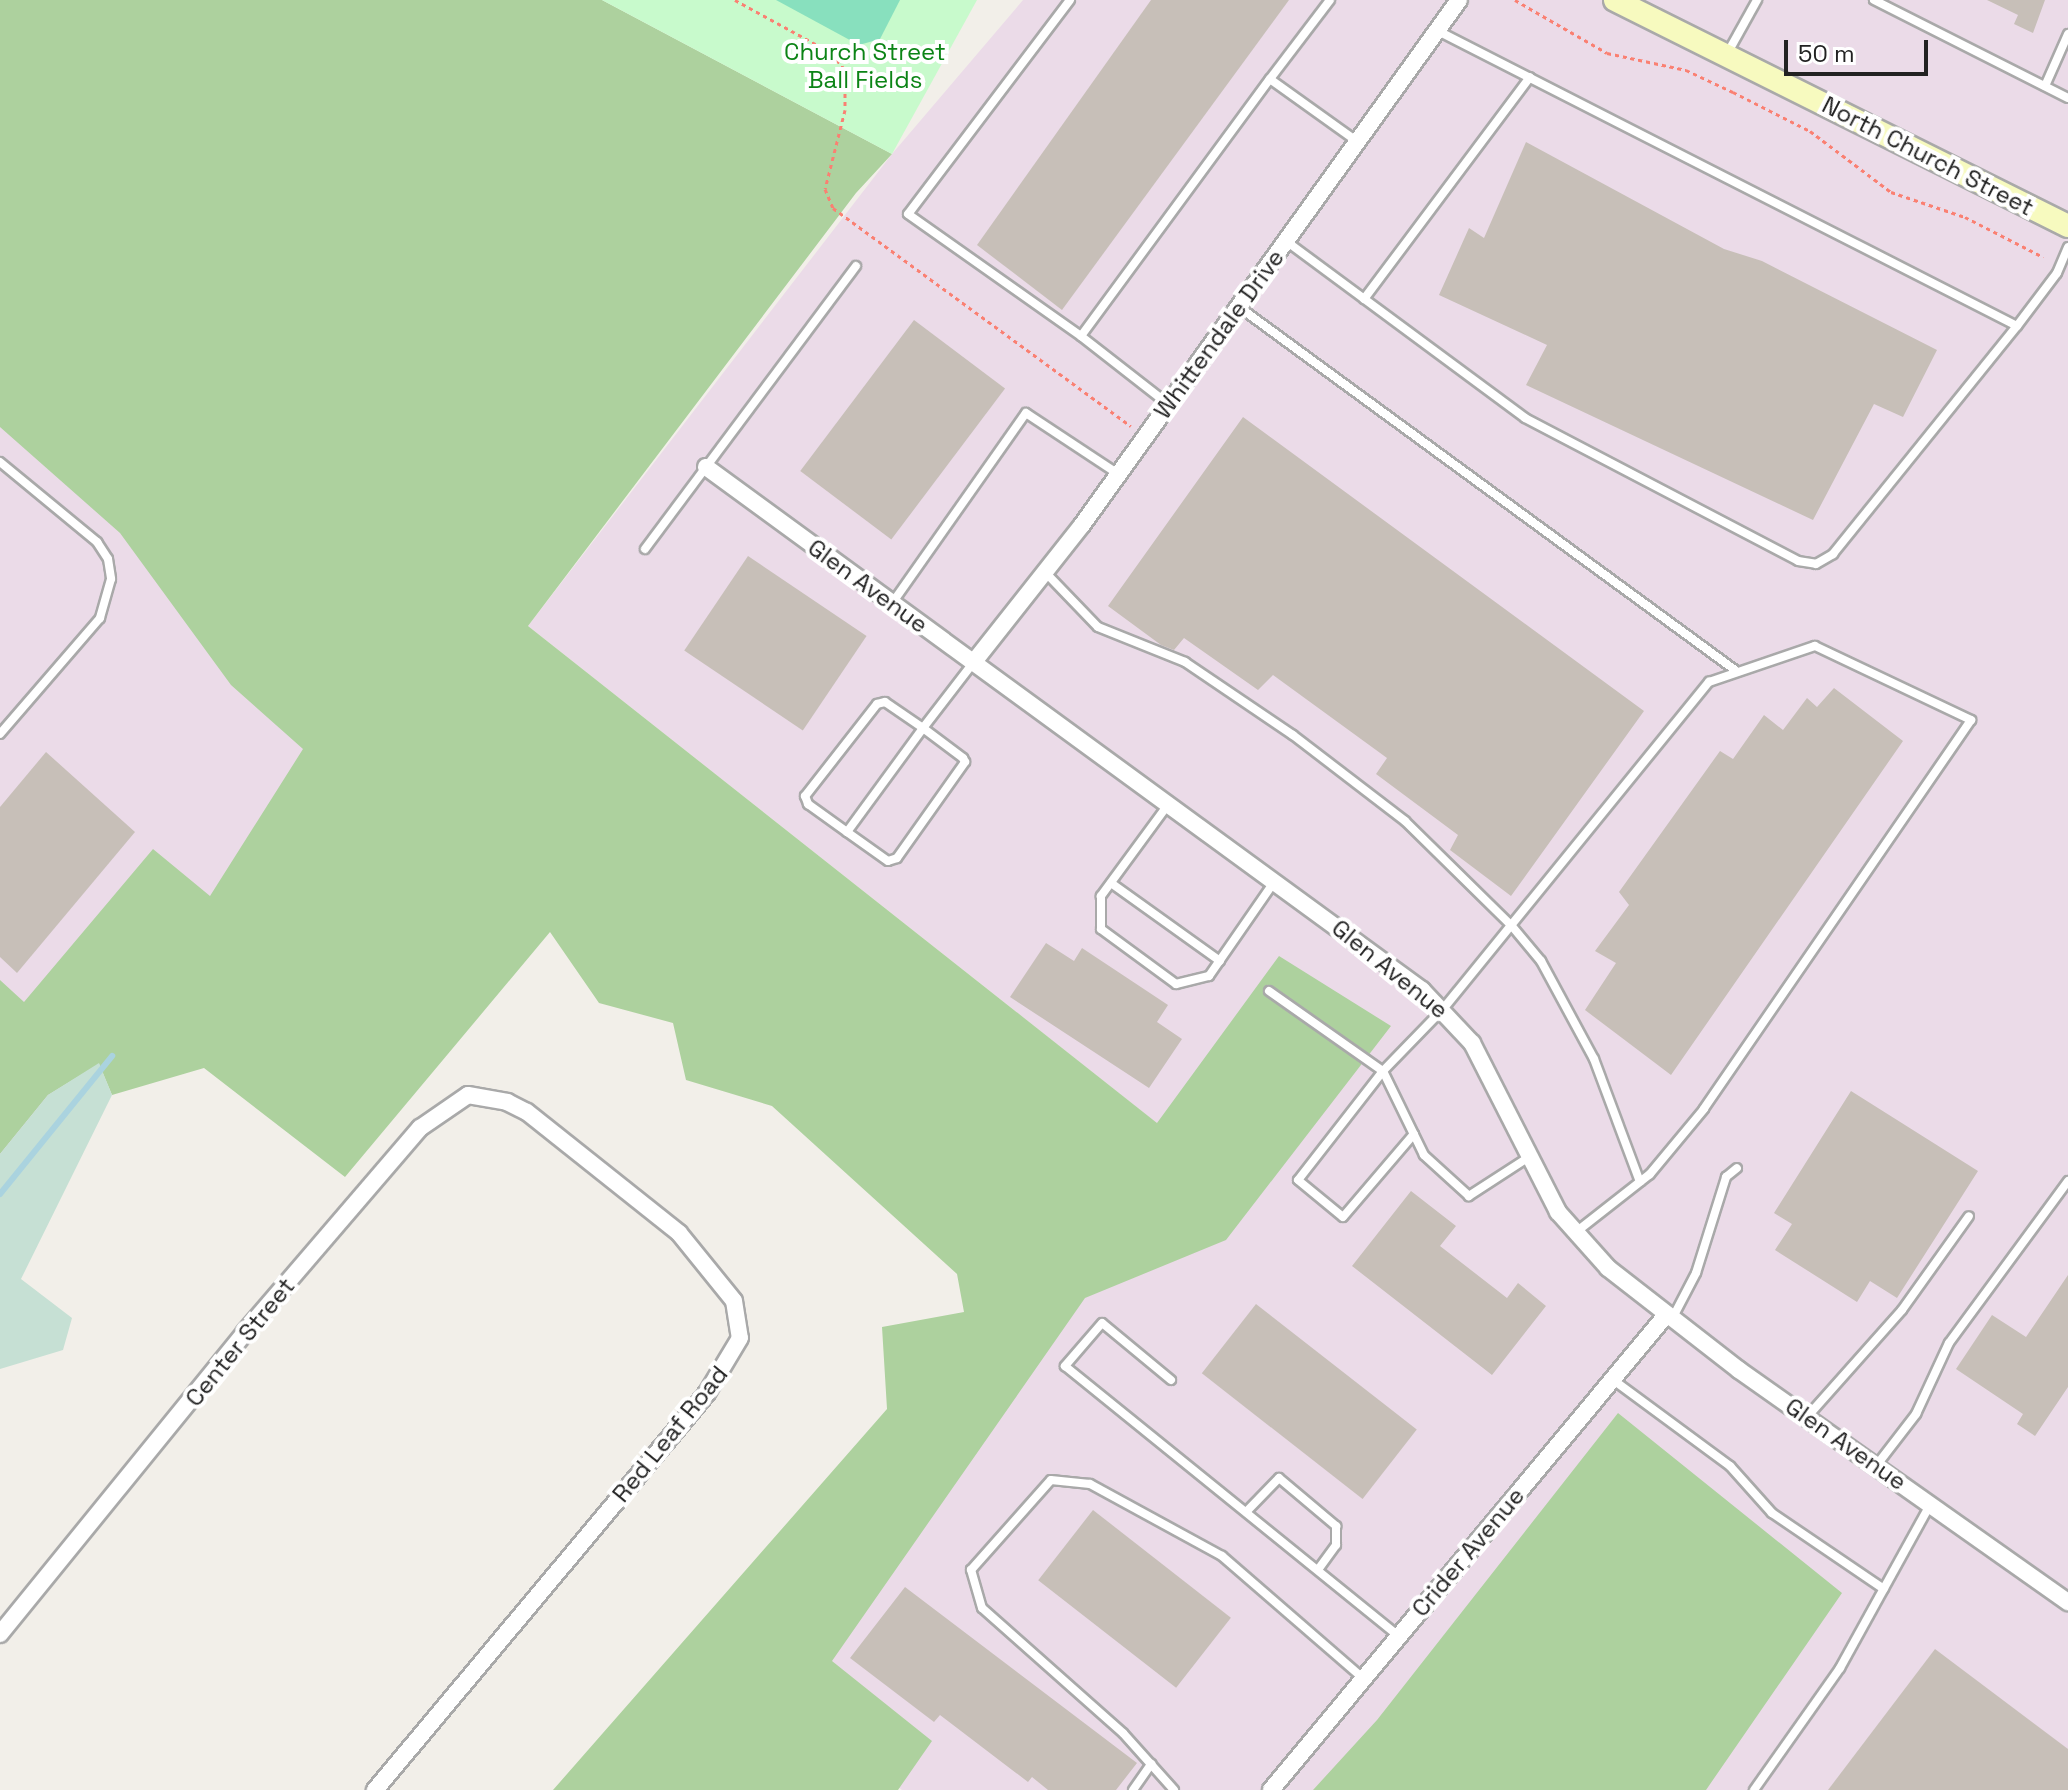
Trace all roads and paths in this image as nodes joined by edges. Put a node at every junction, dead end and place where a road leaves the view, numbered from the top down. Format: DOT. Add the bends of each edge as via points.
graph roads {
  1 [pos="1070,0"];
  2 [pos="1330,0"];
  3 [pos="1459,0"];
  4 [pos="1515,0"];
  5 [pos="1615,0"];
  6 [pos="1757,0"];
  7 [pos="1874,0"];
  8 [pos="1438,31"];
  9 [pos="2068,34"];
  10 [pos="1726,55"];
  11 [pos="1530,77"];
  12 [pos="1270,79"];
  13 [pos="2045,86"];
  14 [pos="2068,98"];
  15 [pos="1358,142"];
  16 [pos="2068,226"];
  17 [pos="1286,241"];
  18 [pos="2068,247"];
  19 [pos="2043,257"];
  20 [pos="856,266"];
  21 [pos="1364,299"];
  22 [pos="1238,307"];
  23 [pos="2017,326"];
  24 [pos="1081,336"];
  25 [pos="1169,404"];
  26 [pos="0,462"];
  27 [pos="706,467"];
  28 [pos="1118,474"];
  29 [pos="645,549"];
  30 [pos="1045,572"];
  31 [pos="893,602"];
  32 [pos="973,663"];
  33 [pos="1735,670"];
  34 [pos="923,728"];
  35 [pos="0,734"];
  36 [pos="1167,806"];
  37 [pos="847,832"];
  38 [pos="1274,882"];
  39 [pos="1111,883"];
  40 [pos="1511,925"];
  41 [pos="1220,961"];
  42 [pos="1269,991"];
  43 [pos="1443,1009"];
  44 [pos="1383,1071"];
  45 [pos="507,1102"];
  46 [pos="1414,1134"];
  47 [pos="1529,1157"];
  48 [pos="1737,1168"];
  49 [pos="2068,1181"];
  50 [pos="1640,1182"];
  51 [pos="1969,1216"];
  52 [pos="1576,1233"];
  53 [pos="1669,1317"];
  54 [pos="1612,1379"];
  55 [pos="1171,1380"];
  56 [pos="1807,1417"];
  57 [pos="1876,1466"];
  58 [pos="1931,1504"];
  59 [pos="1247,1511"];
  60 [pos="1319,1568"];
  61 [pos="1884,1589"];
  62 [pos="2068,1602"];
  63 [pos="0,1634"];
  64 [pos="1399,1636"];
  65 [pos="1364,1679"];
  66 [pos="1151,1764"];
  67 [pos="375,1790"];
  68 [pos="1133,1790"];
  69 [pos="1174,1790"];
  70 [pos="1271,1790"];
  71 [pos="1754,1790"];
  1 -- 24 [label="lane" via="908,214"];
  2 -- 12 [label="lane"];
  3 -- 8 [label="street, Whittendale Drive"];
  4 -- 19 [label="path" via="1607,53 1686,70 1733,92 1810,131 1891,192 1965,217"];
  5 -- 10 [label="main road, North Church Street"];
  6 -- 10 [label="lane"];
  7 -- 13 [label="lane"];
  8 -- 11 [label="lane"];
  8 -- 15 [label="street, Whittendale Drive"];
  9 -- 13 [label="lane"];
  10 -- 16 [label="main road, North Church Street"];
  11 -- 21 [label="lane"];
  11 -- 23 [label="lane"];
  12 -- 15 [label="lane"];
  12 -- 24 [label="lane"];
  13 -- 14 [label="lane"];
  15 -- 17 [label="street, Whittendale Drive"];
  17 -- 21 [label="lane"];
  17 -- 22 [label="street, Whittendale Drive"];
  18 -- 23 [label="lane" via="2057,273"];
  20 -- 27 [label="lane"];
  21 -- 23 [label="lane" via="1525,418 1798,561 1816,564 1833,554"];
  22 -- 25 [label="street, Whittendale Drive"];
  22 -- 33 [label="lane"];
  24 -- 25 [label="lane"];
  25 -- 28 [label="street, Whittendale Drive"];
  26 -- 35 [label="lane" via="97,542 108,559 111,579 100,618"];
  27 -- 29 [label="lane"];
  27 -- 31 [label="street, Glen Avenue"];
  28 -- 30 [label="street, Whittendale Drive"];
  28 -- 31 [label="lane" via="1026,413"];
  30 -- 32 [label="street, Whittendale Drive"];
  30 -- 40 [label="lane" via="1098,627 1185,662 1293,735 1405,821"];
  31 -- 32 [label="street, Glen Avenue"];
  32 -- 34 [label="lane"];
  32 -- 36 [label="street, Glen Avenue"];
  33 -- 40 [label="lane" via="1709,682"];
  33 -- 50 [label="lane" via="1815,646 1971,720 1704,1109"];
  34 -- 37 [label="lane"];
  34 -- 37 [label="lane" via="885,702 877,704 805,796 808,804"];
  34 -- 37 [label="lane" via="965,762 931,812 894,860"];
  36 -- 38 [label="street, Glen Avenue"];
  36 -- 39 [label="lane"];
  38 -- 41 [label="lane"];
  38 -- 43 [label="street, Glen Avenue" via="1392,965"];
  39 -- 41 [label="lane"];
  39 -- 41 [label="lane" via="1101,896 1101,929 1163,975 1176,984 1209,976"];
  40 -- 43 [label="lane"];
  40 -- 50 [label="lane" via="1541,961 1594,1059"];
  42 -- 44 [label="lane"];
  43 -- 44 [label="lane"];
  43 -- 47 [label="street, Glen Avenue" via="1491,1075"];
  44 -- 46 [label="lane"];
  44 -- 46 [label="lane" via="1298,1180 1343,1217"];
  45 -- 63 [label="street, Center Street" via="468,1095 420,1128 245,1332"];
  45 -- 67 [label="street, Red Leaf Road" via="527,1112 679,1233 734,1301 740,1338 707,1393"];
  46 -- 47 [label="lane" via="1424,1155 1469,1196"];
  47 -- 52 [label="street, Glen Avenue"];
  48 -- 53 [label="lane" via="1726,1177 1696,1273"];
  49 -- 57 [label="lane" via="1949,1343 1916,1414"];
  50 -- 52 [label="lane"];
  51 -- 56 [label="lane" via="1902,1310"];
  52 -- 53 [label="street, Glen Avenue"];
  53 -- 54 [label="street, Crider Avenue"];
  53 -- 56 [label="street, Glen Avenue"];
  54 -- 61 [label="lane" via="1730,1466 1772,1513"];
  54 -- 64 [label="street, Crider Avenue"];
  55 -- 59 [label="lane" via="1102,1323 1065,1366"];
  56 -- 57 [label="street, Glen Avenue"];
  57 -- 58 [label="street, Glen Avenue"];
  58 -- 61 [label="lane"];
  58 -- 62 [label="street, Glen Avenue"];
  59 -- 60 [label="lane"];
  59 -- 60 [label="lane" via="1279,1478 1336,1526 1336,1545"];
  60 -- 64 [label="lane"];
  61 -- 71 [label="lane" via="1840,1668"];
  64 -- 65 [label="street, Crider Avenue"];
  65 -- 66 [label="lane" via="1222,1556 1090,1484 1051,1480 971,1570 982,1608"];
  65 -- 70 [label="street, Crider Avenue"];
  66 -- 68 [label="lane"];
  66 -- 69 [label="lane"];
}
